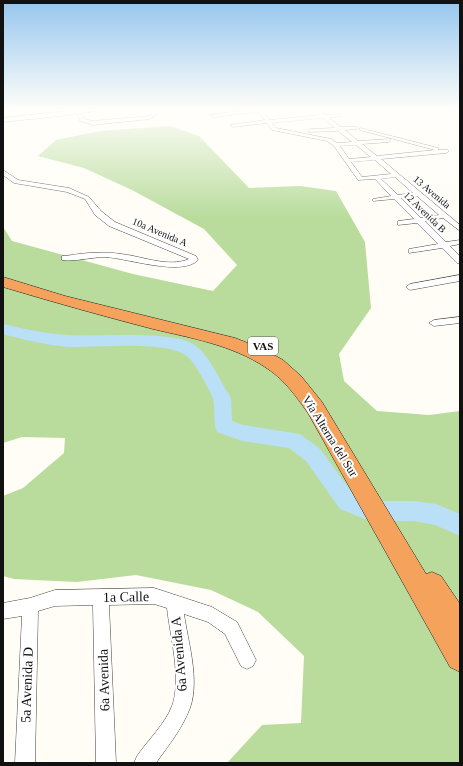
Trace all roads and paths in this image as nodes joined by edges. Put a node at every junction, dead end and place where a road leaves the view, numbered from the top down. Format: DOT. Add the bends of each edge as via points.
graph roads {
  1 [pos="336,145"];
  2 [pos="360,146"];
  3 [pos="423,146"];
  4 [pos="377,159"];
  5 [pos="347,161"];
  6 [pos="3,172"];
  7 [pos="396,175"];
  8 [pos="376,177"];
  9 [pos="418,194"];
  10 [pos="395,197"];
  11 [pos="375,200"];
  12 [pos="444,216"];
  13 [pos="418,220"];
  14 [pos="401,223"];
  15 [pos="460,229"];
  16 [pos="460,242"];
  17 [pos="444,245"];
  18 [pos="412,251"];
  19 [pos="66,258"];
  20 [pos="460,261"];
  21 [pos="3,275"];
  22 [pos="460,278"];
  23 [pos="3,282"];
  24 [pos="410,286"];
  25 [pos="128,312"];
  26 [pos="460,320"];
  27 [pos="434,323"];
  28 [pos="396,535"];
  29 [pos="102,597"];
  30 [pos="174,603"];
  31 [pos="30,606"];
  32 [pos="3,611"];
  33 [pos="460,629"];
  34 [pos="460,657"];
  35 [pos="247,660"];
  36 [pos="25,763"];
  37 [pos="106,763"];
  38 [pos="144,763"];
  1 -- 5 [label="street"];
  2 -- 4 [label="street, 13 Avenida"];
  3 -- 4 [label="street" via="446,151"];
  4 -- 5 [label="street"];
  4 -- 7 [label="street, 13 Avenida"];
  5 -- 8 [label="street" via="360,179"];
  6 -- 19 [label="street, 10a Avenida A" via="16,182 69,190 87,198 98,213 112,224 194,260 180,264 108,255"];
  7 -- 8 [label="street"];
  7 -- 9 [label="street, 13 Avenida"];
  8 -- 10 [label="street, 12 Avenida B"];
  9 -- 10 [label="street"];
  9 -- 12 [label="street, 13 Avenida"];
  10 -- 11 [label="street"];
  10 -- 13 [label="street, 12 Avenida B"];
  12 -- 13 [label="street"];
  12 -- 15 [label="street, 13 Avenida"];
  13 -- 14 [label="street"];
  13 -- 17 [label="street, 12 Avenida B"];
  16 -- 17 [label="street"];
  17 -- 18 [label="street"];
  17 -- 20 [label="street, 12 Avenida B"];
  21 -- 25 [label="highway, Vía Alterna del Sur / VAS"];
  22 -- 24 [label="street"];
  23 -- 25 [label="highway, Vía Alterna del Sur / VAS" via="62,300"];
  25 -- 28 [label="highway, Vía Alterna del Sur / VAS" via="192,328 249,349 283,371 311,394"];
  26 -- 27 [label="street"];
  28 -- 33 [label="highway, Vía Alterna del Sur / VAS"];
  28 -- 34 [label="highway, Vía Alterna del Sur / VAS" via="407,570"];
  29 -- 30 [label="street, 1a Calle" via="154,596"];
  29 -- 31 [label="street, 1a Calle" via="55,598"];
  29 -- 37 [label="street, 6a Avenida"];
  30 -- 35 [label="street, 1a Calle" via="212,615 231,628"];
  30 -- 38 [label="street, 6a Avenida A" via="184,687 182,706"];
  31 -- 32 [label="street, 1a Calle"];
  31 -- 36 [label="street, 5a Avenida D"];
}
